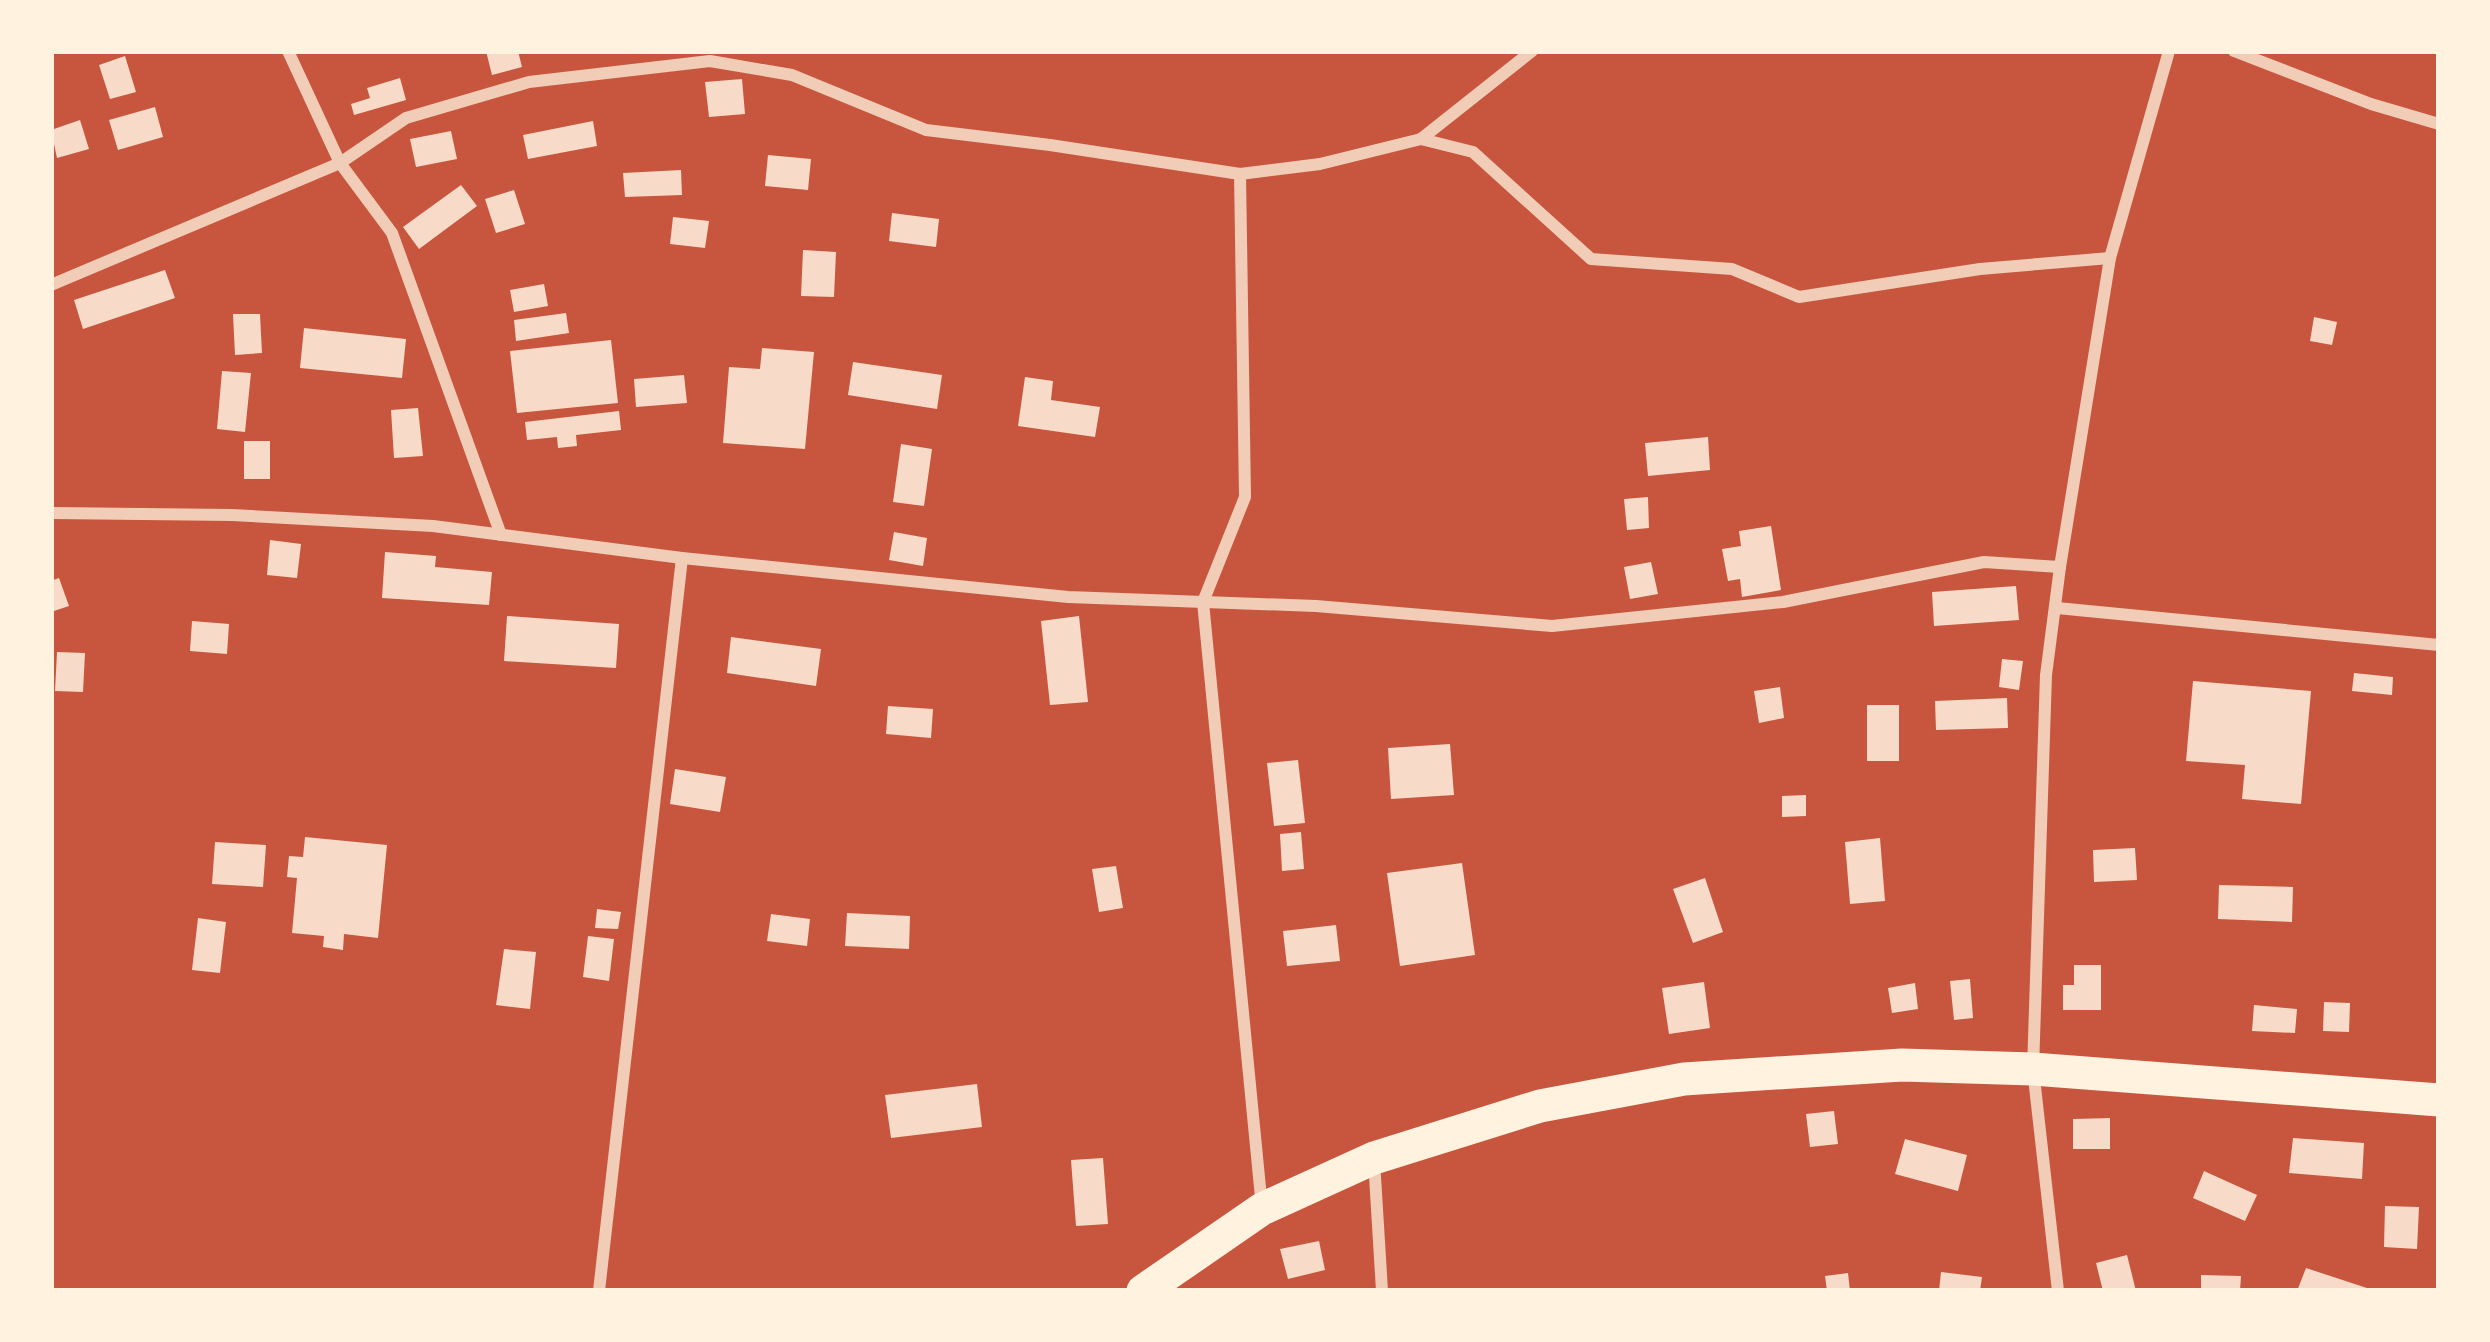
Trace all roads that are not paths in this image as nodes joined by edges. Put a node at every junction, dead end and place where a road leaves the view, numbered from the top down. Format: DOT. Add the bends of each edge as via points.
graph roads {
  1 [pos="288,51"];
  2 [pos="1532,51"];
  3 [pos="2169,51"];
  4 [pos="2234,51"];
  5 [pos="2439,124"];
  6 [pos="1421,139"];
  7 [pos="340,163"];
  8 [pos="1240,174"];
  9 [pos="2110,258"];
  10 [pos="51,285"];
  11 [pos="51,513"];
  12 [pos="501,535"];
  13 [pos="682,558"];
  14 [pos="2060,568"];
  15 [pos="1203,602"];
  16 [pos="2057,608"];
  17 [pos="2439,645"];
  18 [pos="2033,1069"];
  19 [pos="2439,1100"];
  20 [pos="1374,1158"];
  21 [pos="1262,1209"];
  22 [pos="598,1291"];
  23 [pos="1144,1291"];
  24 [pos="1382,1291"];
  25 [pos="2059,1291"];
  1 -- 7 [label="street"];
  2 -- 6 [label="street"];
  3 -- 9 [label="street"];
  4 -- 5 [label="street"];
  6 -- 8 [label="street"];
  6 -- 9 [label="street" via="1473,152 1591,259 1732,269 1799,297"];
  7 -- 8 [label="street" via="406,118 529,82 710,61 793,75 926,130"];
  7 -- 10 [label="street"];
  7 -- 12 [label="street" via="392,233"];
  8 -- 15 [label="street" via="1244,497"];
  9 -- 14 [label="street"];
  11 -- 12 [label="street" via="232,515"];
  12 -- 13 [label="street"];
  13 -- 15 [label="street" via="1068,597"];
  13 -- 22 [label="street"];
  14 -- 15 [label="street" via="1984,562 1783,602 1552,626"];
  14 -- 16 [label="street"];
  15 -- 21 [label="street"];
  16 -- 17 [label="street"];
  16 -- 18 [label="street" via="2046,675"];
  18 -- 19 [label="highway"];
  18 -- 20 [label="highway" via="1902,1065 1684,1079 1540,1106"];
  18 -- 25 [label="street"];
  20 -- 21 [label="highway"];
  20 -- 24 [label="street"];
  21 -- 23 [label="highway"];
}
